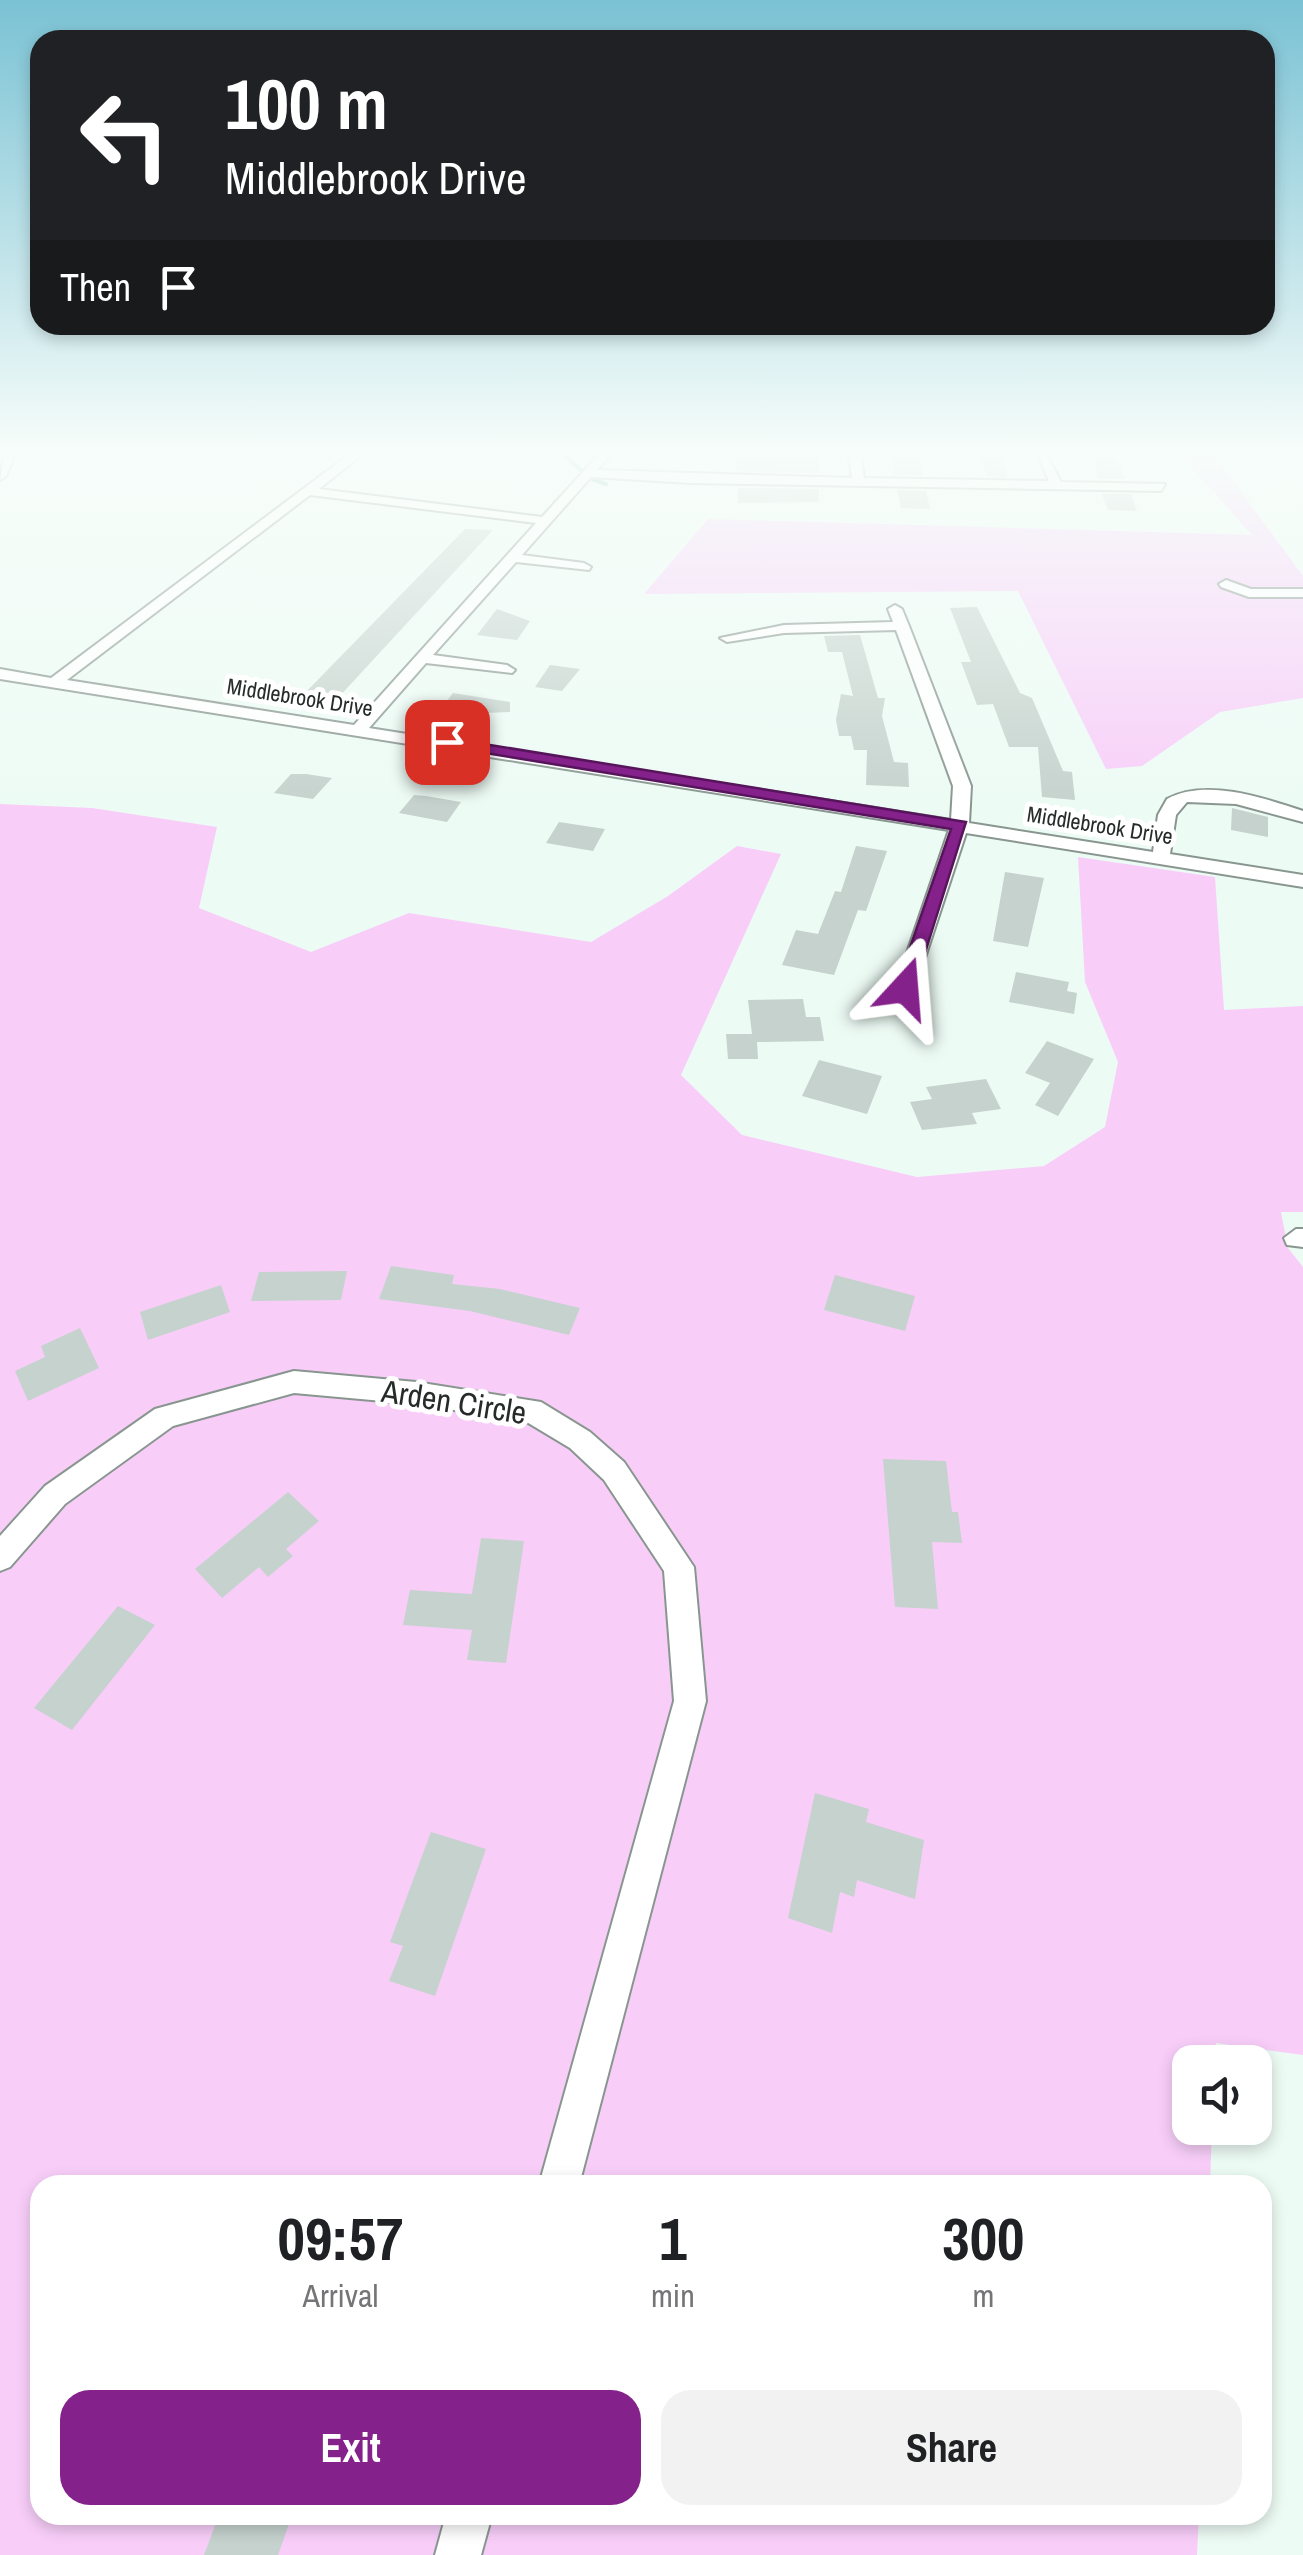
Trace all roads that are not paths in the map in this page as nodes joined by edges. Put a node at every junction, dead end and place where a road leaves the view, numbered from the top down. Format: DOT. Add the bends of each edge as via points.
graph roads {
  1 [pos="205,569"];
  2 [pos="505,569"];
  3 [pos="1226,584"];
  4 [pos="1303,593"];
  5 [pos="727,638"];
  6 [pos="423,658"];
  7 [pos="507,670"];
  8 [pos="0,674"];
  9 [pos="54,683"];
  10 [pos="360,728"];
  11 [pos="1303,817"];
  12 [pos="960,825"];
  13 [pos="1161,858"];
  14 [pos="1303,881"];
  15 [pos="919,1018"];
  16 [pos="0,1557"];
  17 [pos="561,2175"];
  18 [pos="466,2525"];
  19 [pos="458,2555"];
  1 -- 9 [label="street"];
  2 -- 6 [label="street"];
  3 -- 4 [label="street" via="1249,593"];
  5 -- 12 [label="street" via="898,617 956,764"];
  6 -- 7 [label="street"];
  6 -- 10 [label="street"];
  8 -- 9 [label="street, Middlebrook Drive"];
  9 -- 10 [label="street, Middlebrook Drive"];
  10 -- 12 [label="street, Middlebrook Drive"];
  11 -- 13 [label="street" via="1228,798 1185,797 1168,812"];
  12 -- 13 [label="street, Middlebrook Drive"];
  12 -- 15 [label="street" via="905,988"];
  13 -- 14 [label="street, Middlebrook Drive"];
  16 -- 17 [label="street, Arden Circle" via="55,1495 165,1417 294,1382 531,1410 614,1470 679,1567 690,1701"];
  18 -- 19 [label="street"];
}
